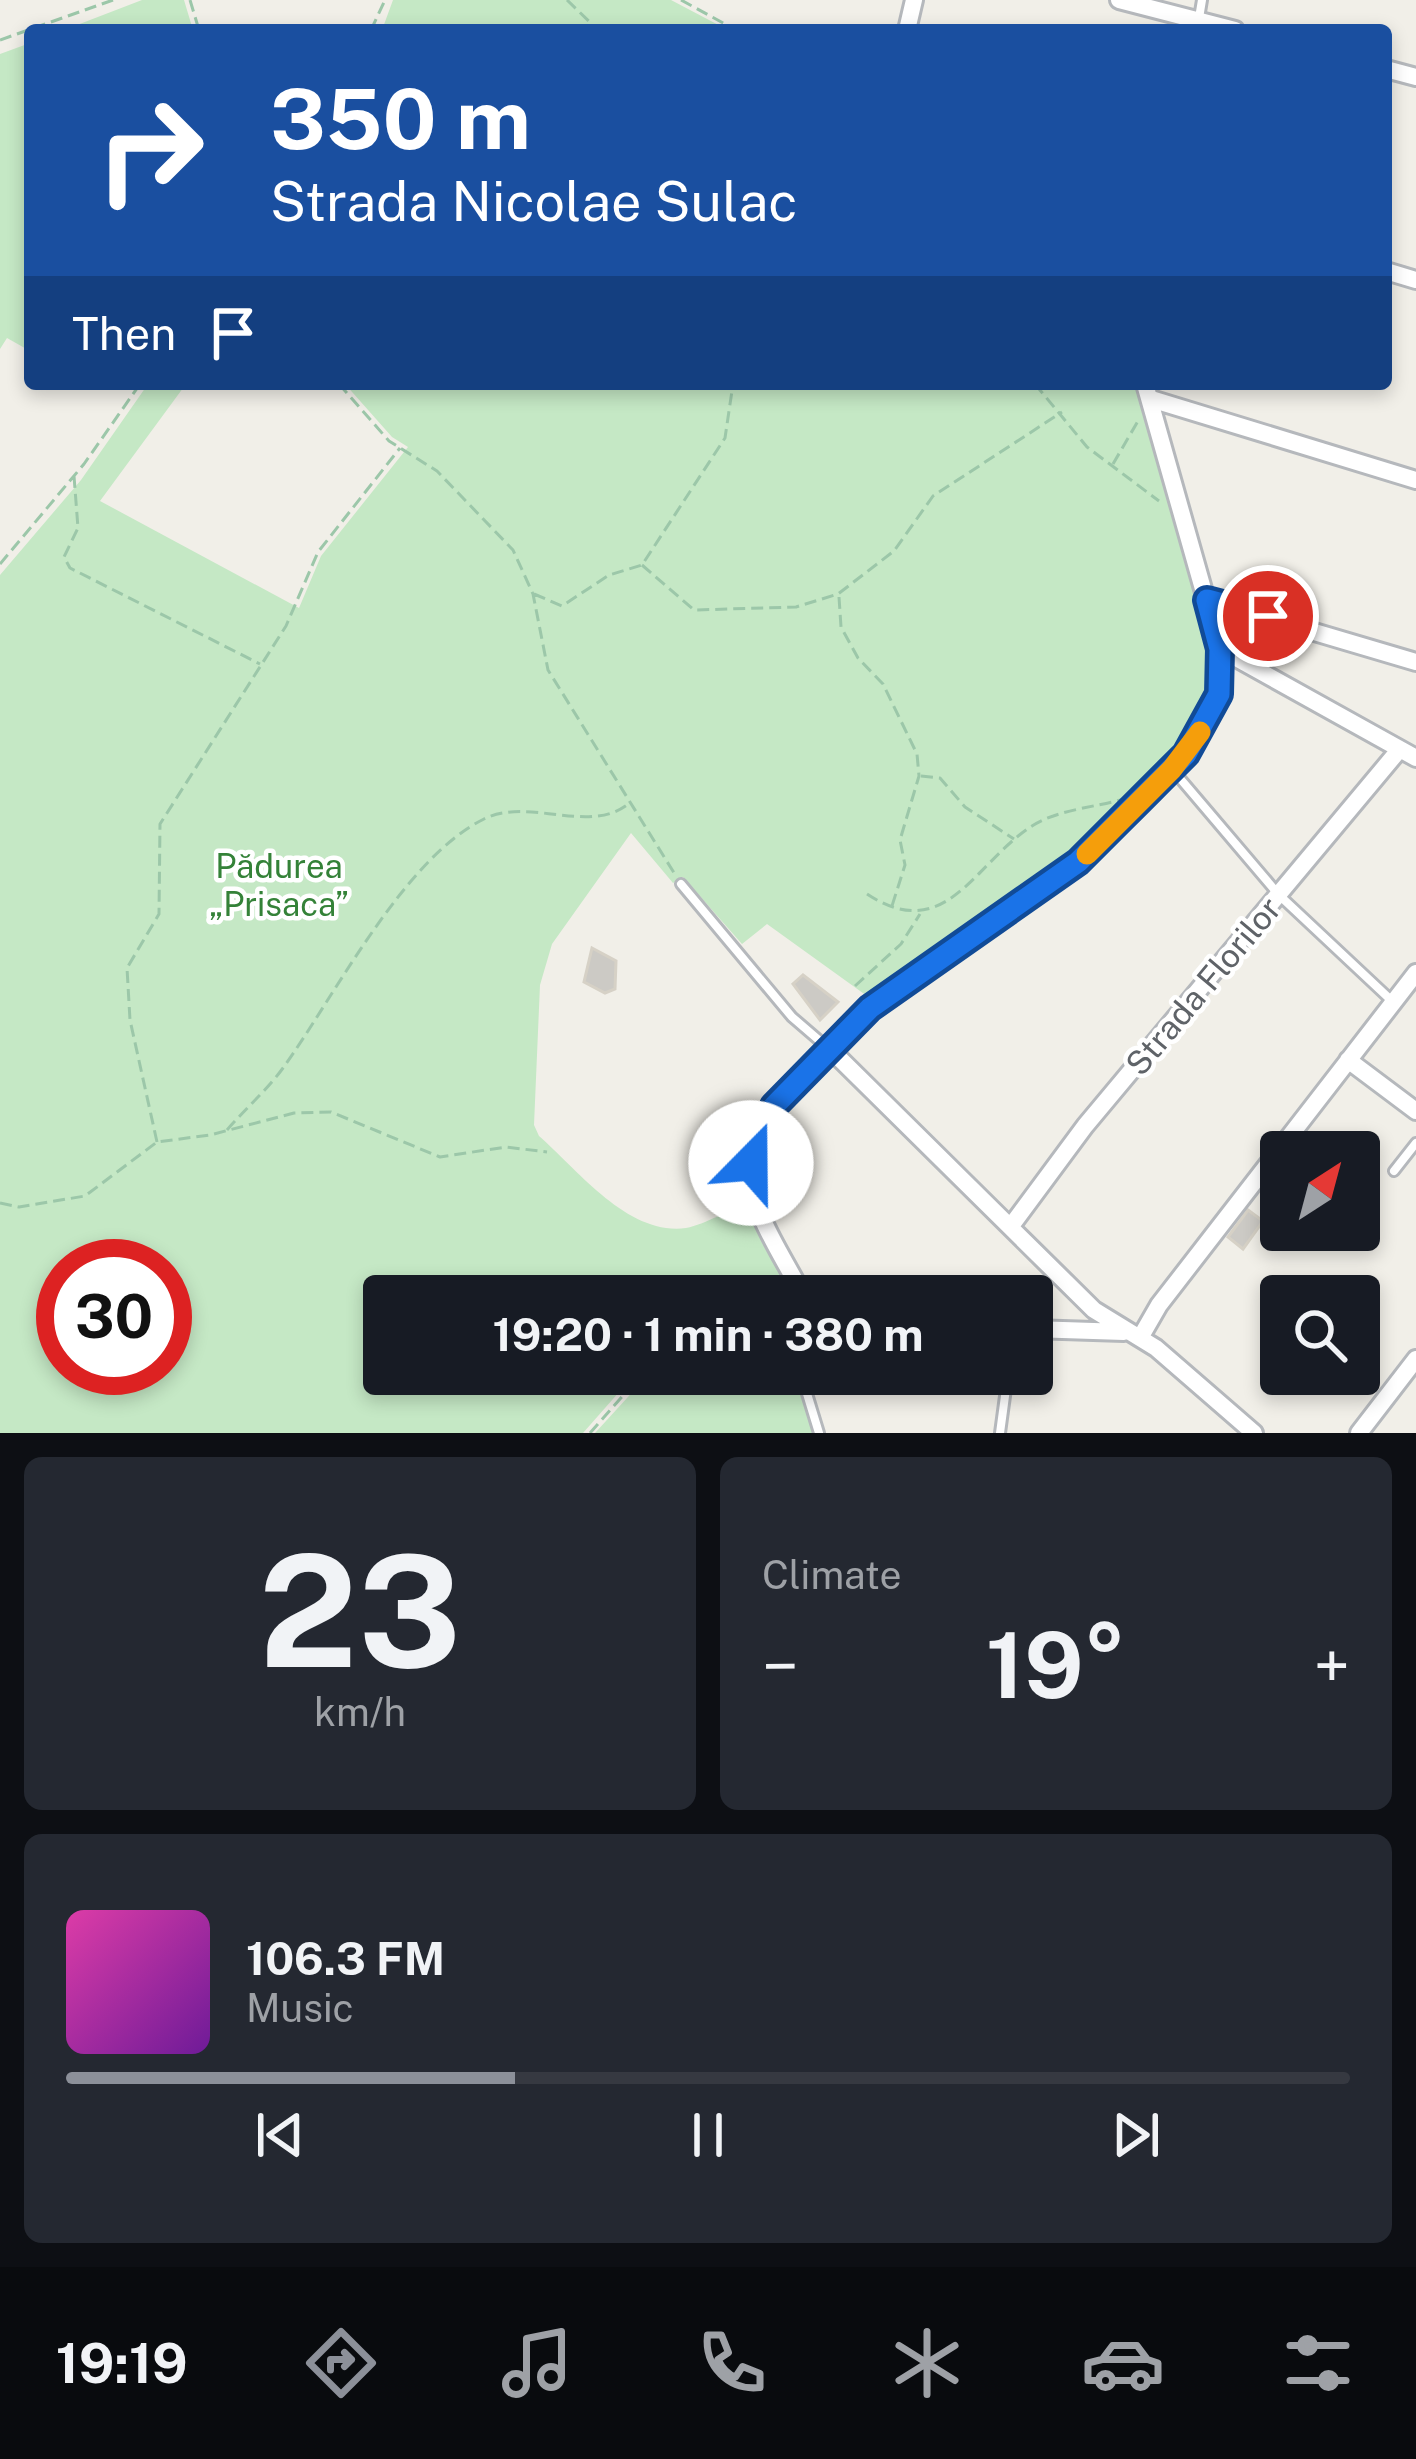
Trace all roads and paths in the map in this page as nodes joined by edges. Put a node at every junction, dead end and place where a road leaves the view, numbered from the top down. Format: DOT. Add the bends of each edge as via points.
graph roads {
  1 [pos="113,0"];
  2 [pos="567,0"];
  3 [pos="681,0"];
  4 [pos="1119,0"];
  5 [pos="689,1"];
  6 [pos="45,24"];
  7 [pos="592,24"];
  8 [pos="726,24"];
  9 [pos="1195,24"];
  10 [pos="136,390"];
  11 [pos="345,390"];
  12 [pos="732,390"];
  13 [pos="1041,390"];
  14 [pos="1148,392"];
  15 [pos="1062,412"];
  16 [pos="400,448"];
  17 [pos="1112,466"];
  18 [pos="74,476"];
  19 [pos="1416,480"];
  20 [pos="1185,520"];
  21 [pos="0,564"];
  22 [pos="642,565"];
  23 [pos="533,594"];
  24 [pos="838,594"];
  25 [pos="1207,600"];
  26 [pos="1220,649"];
  27 [pos="1416,662"];
  28 [pos="262,665"];
  29 [pos="1408,754"];
  30 [pos="1172,769"];
  31 [pos="919,776"];
  32 [pos="1149,793"];
  33 [pos="628,804"];
  34 [pos="1016,839"];
  35 [pos="681,884"];
  36 [pos="868,893"];
  37 [pos="1279,895"];
  38 [pos="891,909"];
  39 [pos="921,912"];
  40 [pos="1416,973"];
  41 [pos="855,986"];
  42 [pos="1394,1002"];
  43 [pos="829,1048"];
  44 [pos="1348,1060"];
  45 [pos="1416,1111"];
  46 [pos="226,1131"];
  47 [pos="157,1142"];
  48 [pos="1416,1143"];
  49 [pos="547,1152"];
  50 [pos="1394,1171"];
  51 [pos="0,1203"];
  52 [pos="1011,1226"];
  53 [pos="793,1275"];
  54 [pos="1053,1330"];
  55 [pos="1132,1335"];
  56 [pos="1416,1359"];
  57 [pos="623,1395"];
  58 [pos="807,1395"];
  59 [pos="1005,1395"];
  60 [pos="590,1433"];
  61 [pos="819,1433"];
  62 [pos="1000,1433"];
  63 [pos="1254,1433"];
  64 [pos="1359,1433"];
  1 -- 6 [label="path"];
  2 -- 7 [label="path"];
  3 -- 5 [label="path"];
  4 -- 9 [label="street"];
  5 -- 8 [label="path"];
  10 -- 18 [label="path"];
  11 -- 16 [label="path"];
  12 -- 22 [label="path" via="725,438"];
  13 -- 15 [label="path"];
  14 -- 17 [label="path"];
  14 -- 19 [label="street"];
  14 -- 20 [label="street"];
  15 -- 17 [label="path"];
  15 -- 24 [label="path" via="933,496 894,551"];
  16 -- 23 [label="path" via="437,472 513,550"];
  16 -- 28 [label="path" via="318,552"];
  17 -- 20 [label="path"];
  18 -- 21 [label="path"];
  18 -- 28 [label="path" via="78,528 64,557 70,568"];
  20 -- 25 [label="street"];
  22 -- 23 [label="path" via="609,575 562,606"];
  22 -- 24 [label="path" via="694,610 796,607"];
  23 -- 33 [label="path" via="548,670"];
  24 -- 31 [label="path" via="841,627 883,684"];
  25 -- 26 [label="street"];
  25 -- 27 [label="street"];
  26 -- 29 [label="street"];
  26 -- 30 [label="street" via="1219,694"];
  28 -- 47 [label="path" via="160,824 159,914 127,968"];
  29 -- 37 [label="street, Strada Florilor"];
  30 -- 32 [label="street"];
  30 -- 37 [label="lane"];
  31 -- 34 [label="path" via="940,778 965,807"];
  31 -- 38 [label="path"];
  32 -- 34 [label="path" via="1036,822"];
  32 -- 43 [label="street" via="1078,862 886,997"];
  33 -- 35 [label="path"];
  33 -- 46 [label="path" via="611,817 505,811 480,820 402,889 283,1068"];
  34 -- 39 [label="path" via="958,893"];
  35 -- 43 [label="lane" via="792,1017"];
  36 -- 38 [label="path"];
  37 -- 42 [label="lane"];
  37 -- 52 [label="street, Strada Florilor" via="1084,1126"];
  38 -- 39 [label="path"];
  39 -- 41 [label="path" via="901,944"];
  40 -- 42 [label="street"];
  42 -- 44 [label="street"];
  43 -- 52 [label="street"];
  43 -- 53 [label="street" via="767,1115 751,1163 754,1195"];
  44 -- 45 [label="street"];
  44 -- 55 [label="street"];
  46 -- 47 [label="path"];
  46 -- 49 [label="path" via="331,1112 440,1157 506,1147"];
  47 -- 51 [label="path" via="85,1196"];
  48 -- 50 [label="lane"];
  52 -- 55 [label="street" via="1094,1310"];
  54 -- 55 [label="street"];
  55 -- 63 [label="street"];
  56 -- 64 [label="street"];
  57 -- 60 [label="path"];
  58 -- 61 [label="lane"];
  59 -- 62 [label="lane"];
}
